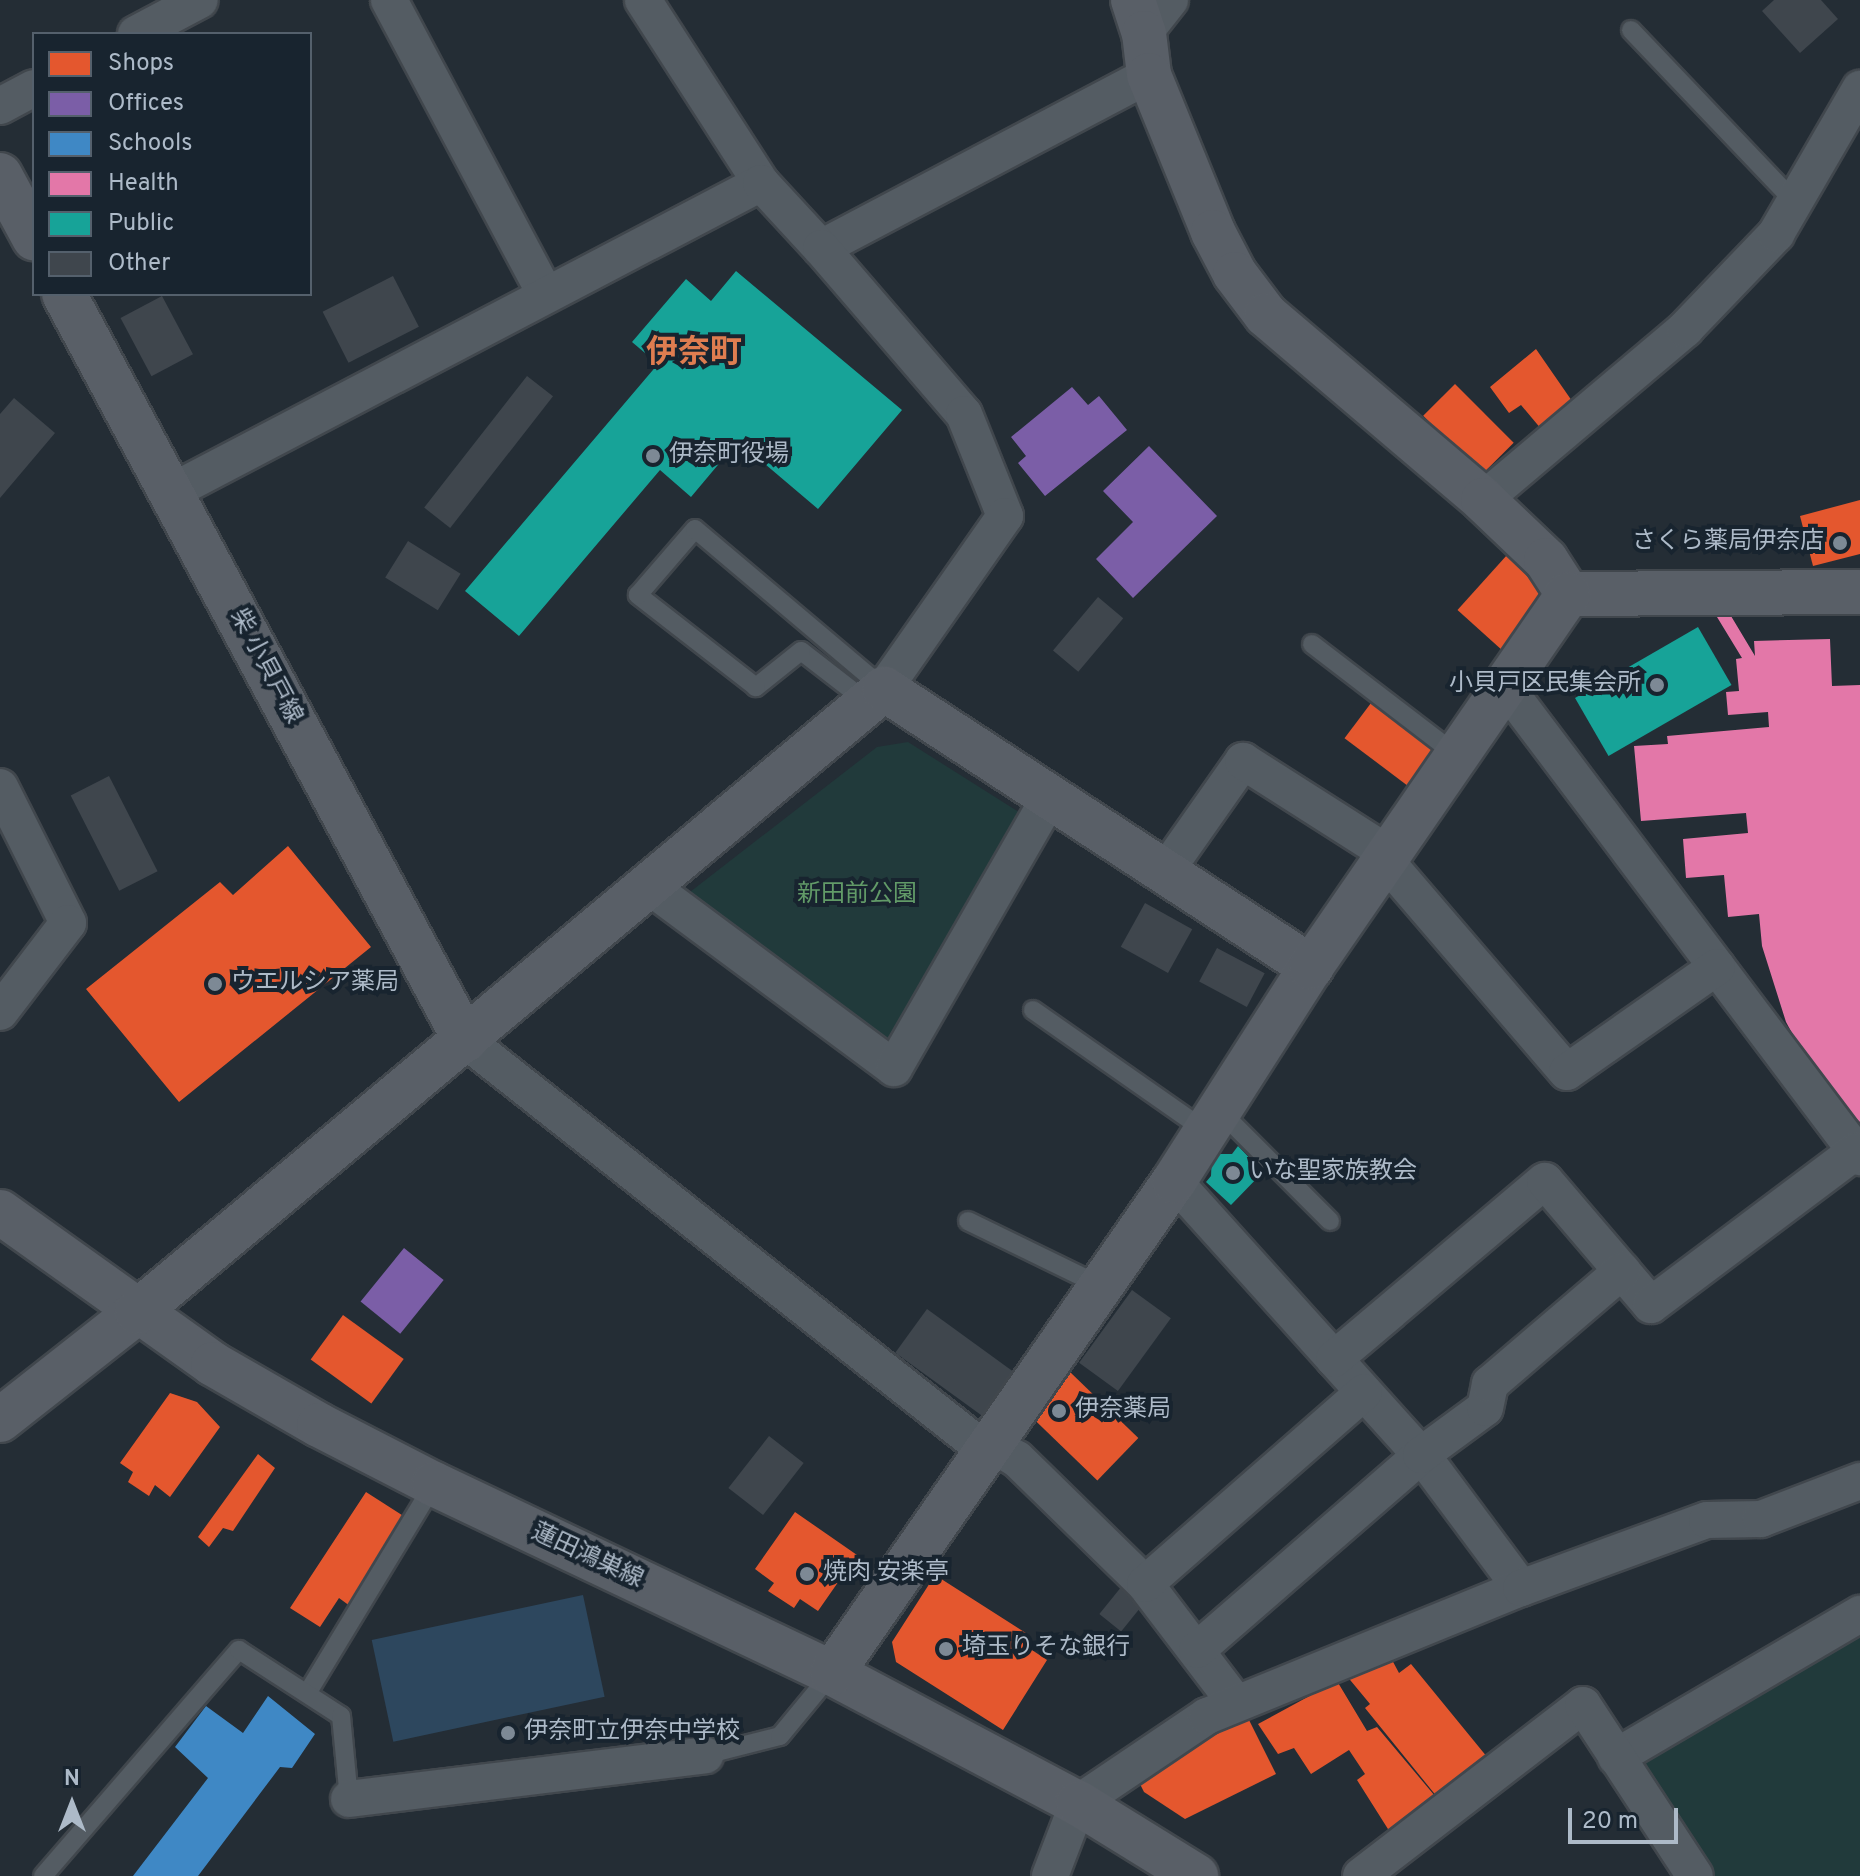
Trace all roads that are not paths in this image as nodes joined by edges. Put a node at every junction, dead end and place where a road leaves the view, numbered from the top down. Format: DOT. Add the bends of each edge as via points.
graph roads {
  1 [pos="200,0"];
  2 [pos="389,0"];
  3 [pos="643,0"];
  4 [pos="1149,27"];
  5 [pos="1631,30"];
  6 [pos="140,32"];
  7 [pos="32,89"];
  8 [pos="1860,89"];
  9 [pos="0,106"];
  10 [pos="0,175"];
  11 [pos="761,183"];
  12 [pos="1795,202"];
  13 [pos="32,234"];
  14 [pos="821,248"];
  15 [pos="545,294"];
  16 [pos="65,296"];
  17 [pos="171,492"];
  18 [pos="1483,500"];
  19 [pos="1860,592"];
  20 [pos="1568,594"];
  21 [pos="1312,644"];
  22 [pos="1505,686"];
  23 [pos="876,696"];
  24 [pos="1458,756"];
  25 [pos="0,787"];
  26 [pos="1050,797"];
  27 [pos="1387,857"];
  28 [pos="1165,872"];
  29 [pos="649,886"];
  30 [pos="1311,967"];
  31 [pos="1717,967"];
  32 [pos="1033,1010"];
  33 [pos="0,1012"];
  34 [pos="465,1040"];
  35 [pos="1213,1121"];
  36 [pos="1858,1154"];
  37 [pos="1174,1181"];
  38 [pos="0,1212"];
  39 [pos="968,1221"];
  40 [pos="1330,1221"];
  41 [pos="1622,1271"];
  42 [pos="1101,1286"];
  43 [pos="137,1312"];
  44 [pos="1334,1359"];
  45 [pos="1364,1392"];
  46 [pos="0,1420"];
  47 [pos="988,1447"];
  48 [pos="1421,1455"];
  49 [pos="1860,1481"];
  50 [pos="434,1484"];
  51 [pos="1145,1584"];
  52 [pos="1521,1588"];
  53 [pos="1860,1614"];
  54 [pos="1197,1650"];
  55 [pos="832,1673"];
  56 [pos="308,1692"];
  57 [pos="1235,1702"];
  58 [pos="705,1755"];
  59 [pos="1616,1757"];
  60 [pos="349,1799"];
  61 [pos="1078,1803"];
  62 [pos="43,1876"];
  63 [pos="1050,1876"];
  64 [pos="1196,1876"];
  65 [pos="1361,1876"];
  66 [pos="1695,1876"];
  1 -- 6 [label="street"];
  2 -- 15 [label="street"];
  3 -- 11 [label="street"];
  4 -- 14 [label="street"];
  4 -- 18 [label="street" via="1213,232 1235,274 1266,315"];
  5 -- 12 [label="lane"];
  7 -- 9 [label="street"];
  8 -- 12 [label="street"];
  10 -- 13 [label="street"];
  11 -- 14 [label="street"];
  11 -- 15 [label="street"];
  12 -- 18 [label="street" via="1776,234 1685,329"];
  14 -- 23 [label="street" via="964,414 1005,516"];
  15 -- 17 [label="street"];
  16 -- 17 [label="street, 柴 小貝戸線"];
  17 -- 34 [label="street, 柴 小貝戸線"];
  18 -- 20 [label="street" via="1546,560"];
  19 -- 20 [label="street"];
  20 -- 22 [label="street"];
  21 -- 24 [label="lane"];
  22 -- 24 [label="street"];
  22 -- 31 [label="street"];
  23 -- 23 [label="lane" via="801,651 756,687 638,595 695,529"];
  23 -- 26 [label="street"];
  23 -- 29 [label="street"];
  24 -- 27 [label="street"];
  25 -- 33 [label="street" via="68,923"];
  26 -- 28 [label="street"];
  26 -- 29 [label="street" via="894,1068"];
  27 -- 28 [label="street" via="1243,761"];
  27 -- 30 [label="street"];
  27 -- 31 [label="street" via="1567,1072"];
  28 -- 30 [label="street"];
  29 -- 34 [label="street"];
  30 -- 35 [label="street"];
  31 -- 36 [label="street"];
  32 -- 35 [label="lane"];
  34 -- 43 [label="street"];
  34 -- 47 [label="street"];
  35 -- 37 [label="street"];
  35 -- 40 [label="lane"];
  36 -- 41 [label="street" via="1651,1305"];
  37 -- 42 [label="street"];
  37 -- 44 [label="street"];
  38 -- 43 [label="street, 蓮田鴻巣線"];
  39 -- 42 [label="lane"];
  41 -- 44 [label="street" via="1545,1181"];
  41 -- 48 [label="street" via="1490,1384 1485,1408"];
  42 -- 47 [label="street"];
  43 -- 46 [label="street"];
  43 -- 50 [label="street, 蓮田鴻巣線" via="239,1379"];
  44 -- 45 [label="street"];
  45 -- 48 [label="street"];
  45 -- 51 [label="street"];
  47 -- 51 [label="street" via="1017,1459"];
  47 -- 55 [label="street"];
  48 -- 52 [label="street"];
  48 -- 54 [label="street"];
  49 -- 52 [label="street" via="1761,1519 1707,1520"];
  50 -- 55 [label="street, 蓮田鴻巣線"];
  50 -- 56 [label="lane"];
  51 -- 54 [label="street"];
  52 -- 57 [label="street"];
  53 -- 59 [label="street"];
  54 -- 57 [label="street"];
  55 -- 58 [label="lane" via="780,1736"];
  55 -- 61 [label="street, 蓮田鴻巣線"];
  56 -- 60 [label="lane" via="341,1716"];
  56 -- 62 [label="lane" via="239,1650"];
  57 -- 61 [label="street"];
  58 -- 60 [label="street"];
  59 -- 65 [label="street" via="1583,1705"];
  59 -- 66 [label="street"];
  61 -- 63 [label="street"];
  61 -- 64 [label="street, 蓮田鴻巣線"];
}
